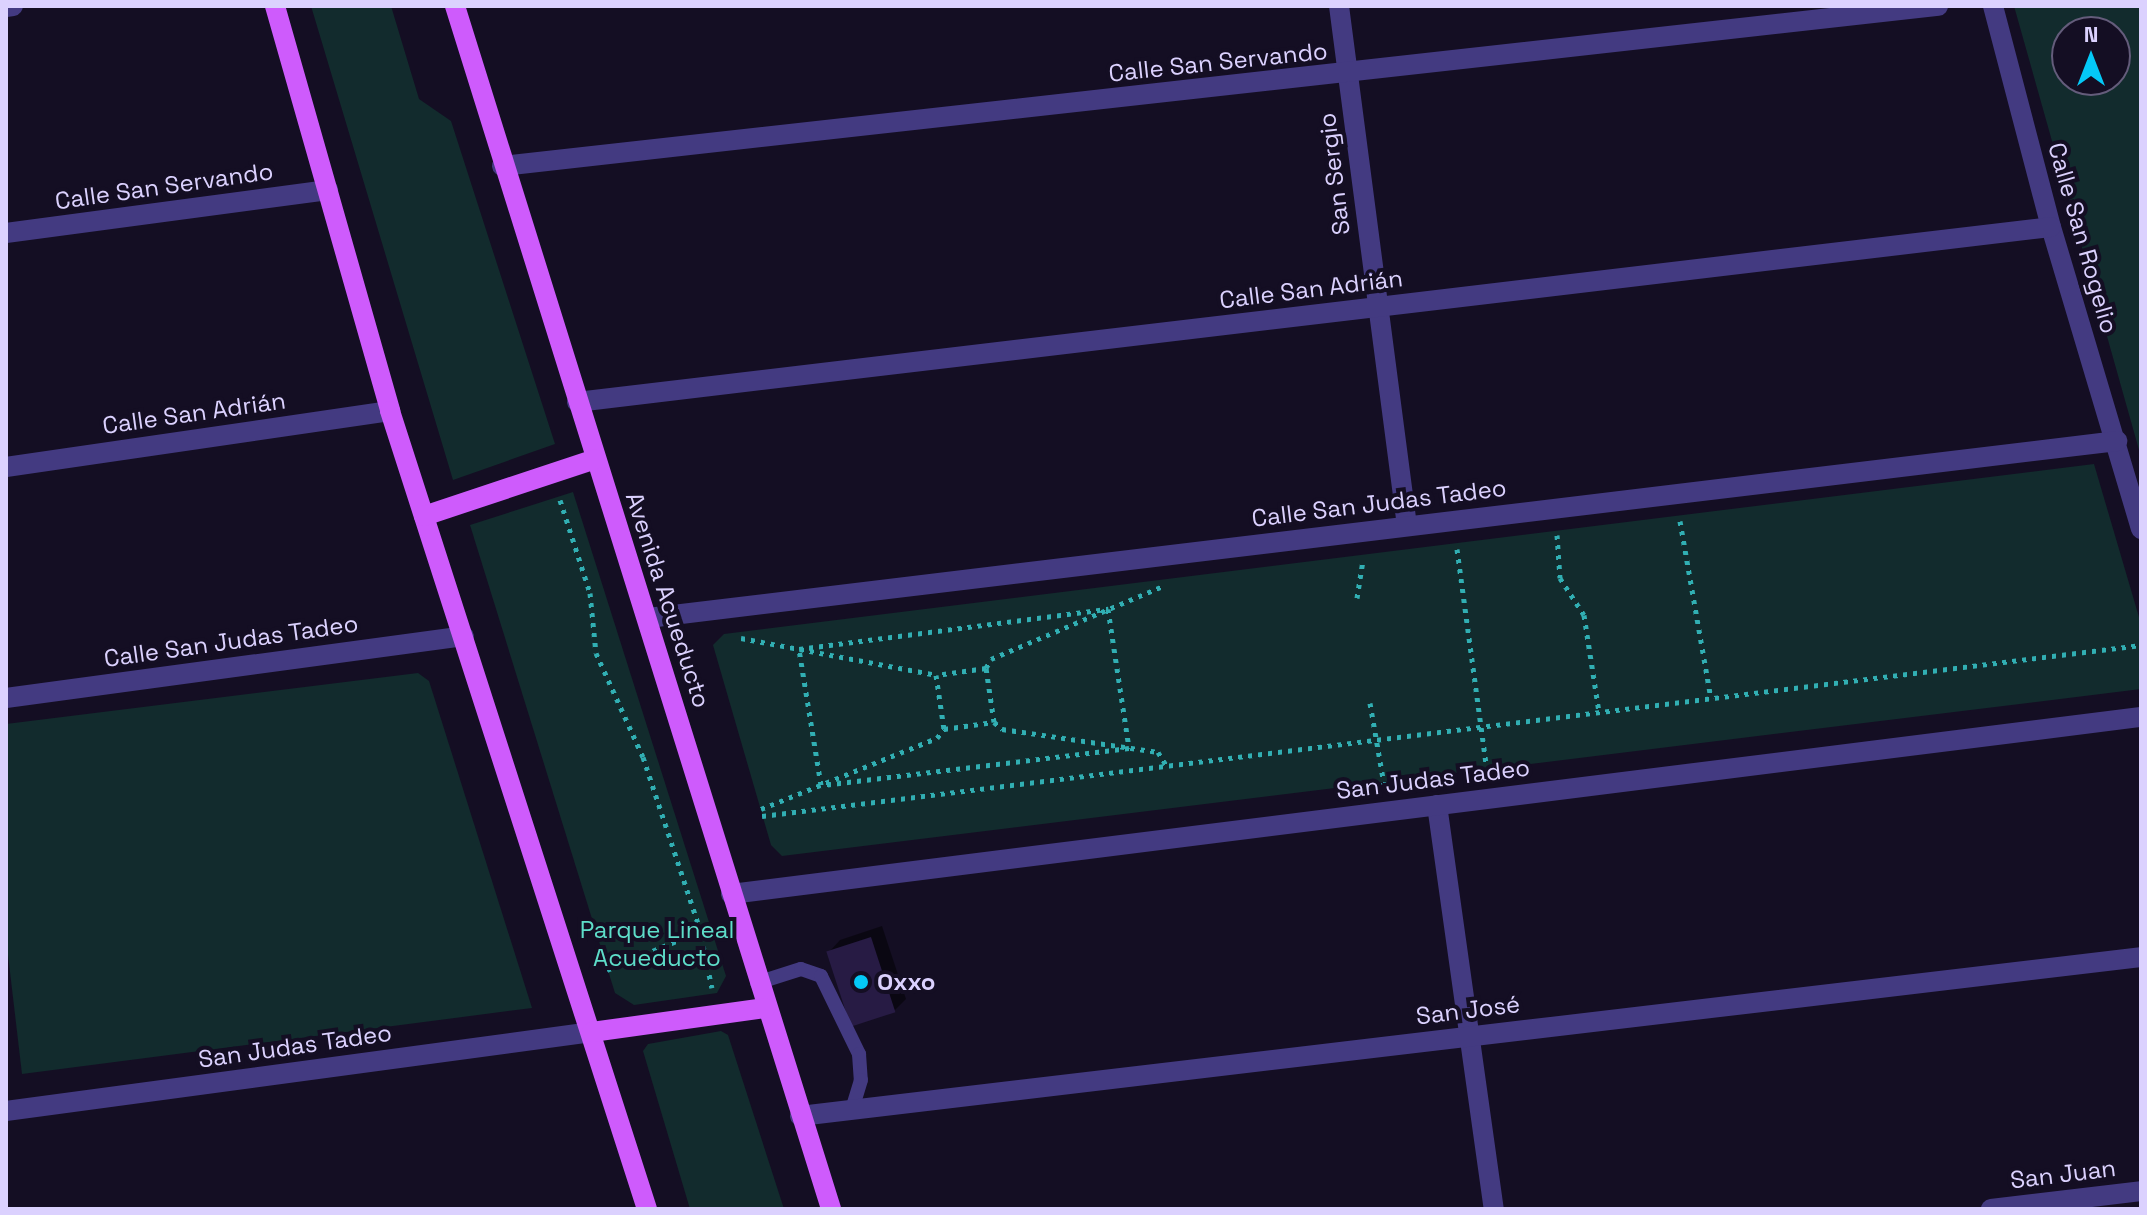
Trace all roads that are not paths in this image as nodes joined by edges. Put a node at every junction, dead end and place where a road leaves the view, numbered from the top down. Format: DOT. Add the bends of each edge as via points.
graph roads {
  1 [pos="13,6"];
  2 [pos="275,6"];
  3 [pos="455,6"];
  4 [pos="1339,6"];
  5 [pos="1938,6"];
  6 [pos="1993,6"];
  7 [pos="6,7"];
  8 [pos="1348,74"];
  9 [pos="502,166"];
  10 [pos="328,190"];
  11 [pos="2051,227"];
  12 [pos="6,233"];
  13 [pos="1376,308"];
  14 [pos="577,402"];
  15 [pos="390,411"];
  16 [pos="2117,441"];
  17 [pos="595,459"];
  18 [pos="6,467"];
  19 [pos="424,516"];
  20 [pos="1407,526"];
  21 [pos="2141,529"];
  22 [pos="648,618"];
  23 [pos="464,636"];
  24 [pos="6,698"];
  25 [pos="2141,717"];
  26 [pos="1437,805"];
  27 [pos="731,894"];
  28 [pos="2141,957"];
  29 [pos="757,983"];
  30 [pos="765,1008"];
  31 [pos="592,1032"];
  32 [pos="1465,1036"];
  33 [pos="852,1109"];
  34 [pos="6,1111"];
  35 [pos="800,1116"];
  36 [pos="2141,1191"];
  37 [pos="647,1209"];
  38 [pos="831,1209"];
  39 [pos="1494,1209"];
  40 [pos="1991,1209"];
  1 -- 7 [label="street"];
  2 -- 10 [label="main road"];
  3 -- 9 [label="main road, Avenida Acueducto"];
  4 -- 8 [label="street, San Sergio"];
  5 -- 8 [label="street, Calle San Servando"];
  6 -- 11 [label="street, Calle San Rogelio"];
  8 -- 9 [label="street, Calle San Servando"];
  8 -- 13 [label="street, San Sergio"];
  9 -- 14 [label="main road, Avenida Acueducto"];
  10 -- 12 [label="street, Calle San Servando"];
  10 -- 15 [label="main road"];
  11 -- 13 [label="street, Calle San Adrián"];
  11 -- 16 [label="street, Calle San Rogelio"];
  13 -- 14 [label="street, Calle San Adrián"];
  13 -- 20 [label="street, San Sergio"];
  14 -- 17 [label="main road, Avenida Acueducto"];
  15 -- 18 [label="street, Calle San Adrián"];
  15 -- 19 [label="main road"];
  16 -- 20 [label="street, Calle San Judas Tadeo"];
  16 -- 21 [label="street, Calle San Rogelio"];
  17 -- 19 [label="main road"];
  17 -- 22 [label="main road, Avenida Acueducto"];
  19 -- 23 [label="main road"];
  20 -- 22 [label="street, Calle San Judas Tadeo"];
  22 -- 27 [label="main road, Avenida Acueducto"];
  23 -- 24 [label="street, Calle San Judas Tadeo"];
  23 -- 31 [label="main road"];
  25 -- 26 [label="street, San Judas Tadeo"];
  26 -- 27 [label="street, San Judas Tadeo"];
  26 -- 32 [label="street"];
  27 -- 29 [label="main road, Avenida Acueducto"];
  28 -- 32 [label="street, San José"];
  29 -- 30 [label="main road, Avenida Acueducto"];
  29 -- 33 [label="lane" via="801,969 821,976 859,1054 861,1080"];
  30 -- 31 [label="main road"];
  30 -- 35 [label="main road, Avenida Acueducto"];
  31 -- 34 [label="street, San Judas Tadeo"];
  31 -- 37 [label="main road"];
  32 -- 33 [label="street, San José"];
  32 -- 39 [label="street"];
  33 -- 35 [label="street, San José"];
  35 -- 38 [label="main road, Avenida Acueducto"];
  36 -- 40 [label="street, San Juan"];
}
